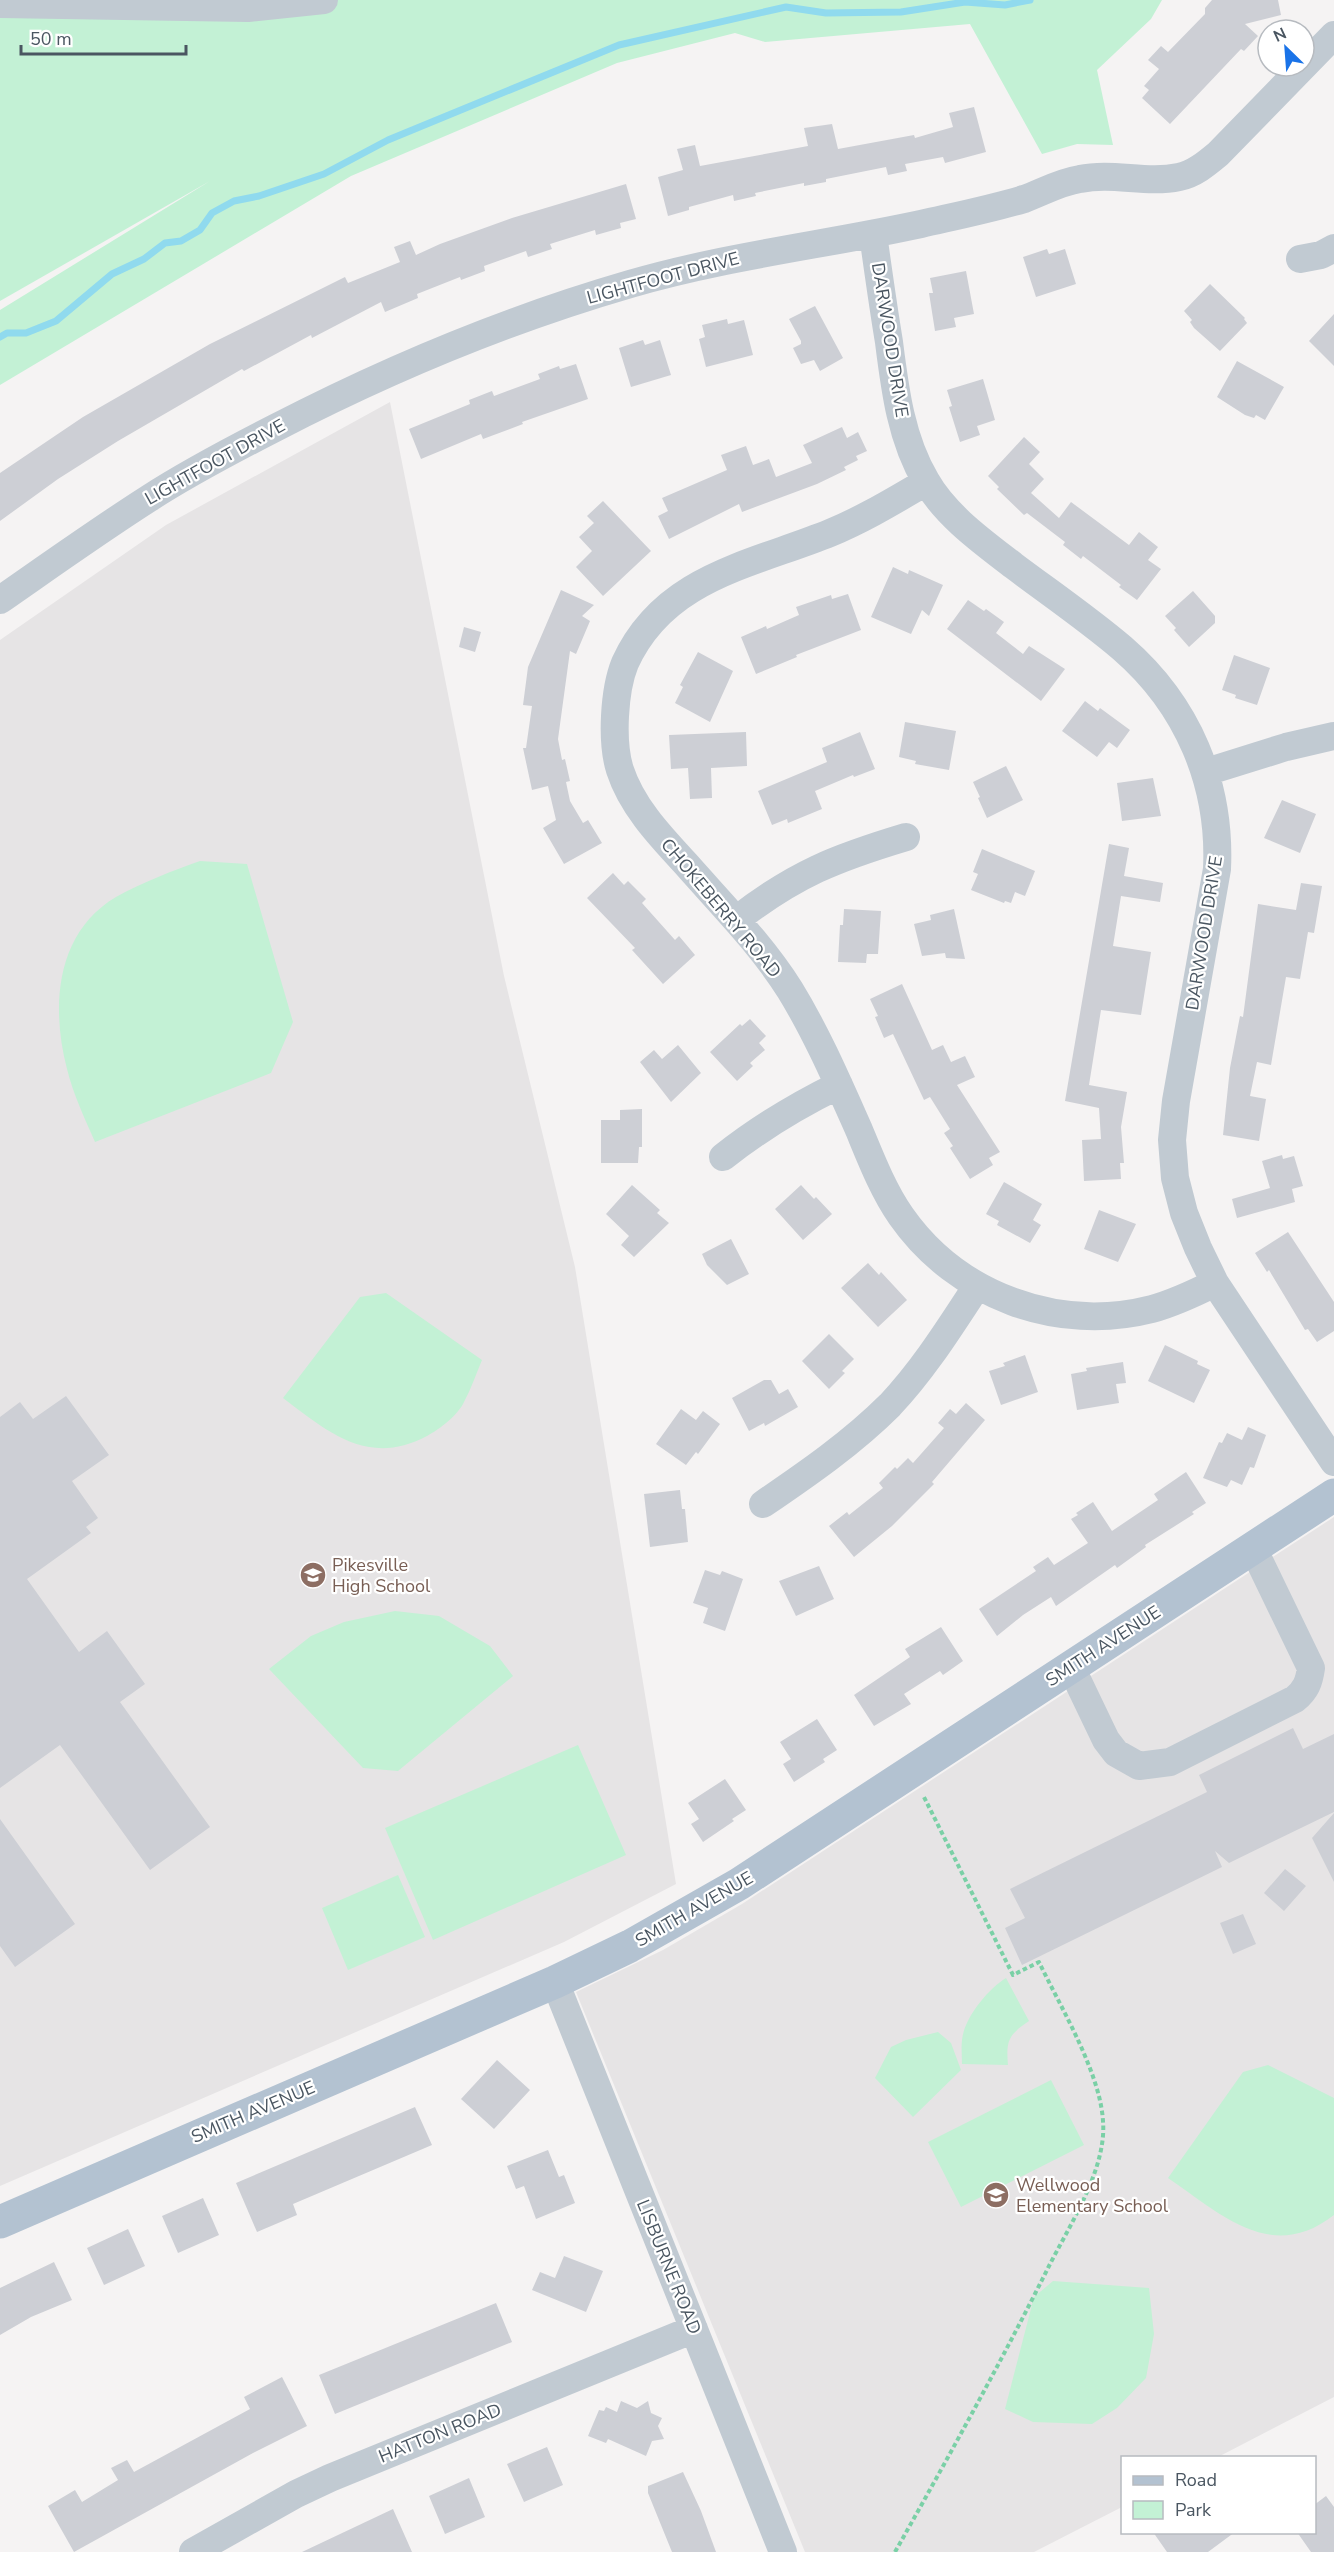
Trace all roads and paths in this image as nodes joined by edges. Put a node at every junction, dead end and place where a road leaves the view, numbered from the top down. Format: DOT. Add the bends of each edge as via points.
graph roads {
  1 [pos="324,0"];
  2 [pos="122,3"];
  3 [pos="0,4"];
  4 [pos="1334,35"];
  5 [pos="873,234"];
  6 [pos="1334,248"];
  7 [pos="1300,259"];
  8 [pos="926,482"];
  9 [pos="0,600"];
  10 [pos="1334,736"];
  11 [pos="1206,772"];
  12 [pos="906,837"];
  13 [pos="736,920"];
  14 [pos="839,1085"];
  15 [pos="723,1157"];
  16 [pos="1215,1283"];
  17 [pos="977,1286"];
  18 [pos="1334,1462"];
  19 [pos="1334,1495"];
  20 [pos="763,1504"];
  21 [pos="1253,1548"];
  22 [pos="1071,1667"];
  23 [pos="916,1802"];
  24 [pos="555,1982"];
  25 [pos="0,2222"];
  26 [pos="694,2329"];
  27 [pos="193,2552"];
  28 [pos="783,2552"];
  29 [pos="895,2552"];
  1 -- 2 [label="street" via="248,8"];
  2 -- 3 [label="street"];
  4 -- 5 [label="street, LIGHTFOOT DRIVE" via="1201,169 1181,177 1158,179 1107,175 1079,179 1027,198"];
  5 -- 8 [label="street, DARWOOD DRIVE" via="898,409"];
  5 -- 9 [label="street, LIGHTFOOT DRIVE" via="748,255 632,284 521,319 400,366 236,448 149,498"];
  6 -- 7 [label="street"];
  8 -- 11 [label="street, DARWOOD DRIVE" via="948,510 985,544 1123,649 1174,706"];
  8 -- 13 [label="street, CHOKEBERRY ROAD" via="833,532 718,574 686,590 659,612 624,666 616,700 615,738 620,770 636,803 657,832"];
  10 -- 11 [label="street"];
  11 -- 16 [label="street, DARWOOD DRIVE" via="1215,810 1217,869 1172,1140 1175,1178 1184,1213"];
  12 -- 13 [label="street" via="852,853 795,878"];
  13 -- 14 [label="street, CHOKEBERRY ROAD" via="790,991"];
  14 -- 15 [label="street" via="761,1127"];
  14 -- 17 [label="street, CHOKEBERRY ROAD" via="899,1214 942,1260"];
  16 -- 17 [label="street, CHOKEBERRY ROAD" via="1151,1309 1077,1317 1044,1312"];
  16 -- 18 [label="street, DARWOOD DRIVE"];
  17 -- 20 [label="street" via="941,1341 889,1405 815,1467"];
  19 -- 21 [label="main road, SMITH AVENUE"];
  21 -- 22 [label="main road, SMITH AVENUE"];
  21 -- 22 [label="street" via="1311,1668 1310,1681 1295,1699 1170,1762 1139,1766 1116,1753 1106,1740"];
  22 -- 24 [label="main road, SMITH AVENUE" via="739,1884 630,1946"];
  23 -- 29 [label="path" via="924,1797 1012,1975 1039,1962 1099,2087 1104,2123 1099,2162 1075,2215 996,2373"];
  24 -- 25 [label="main road, SMITH AVENUE"];
  24 -- 26 [label="street, LISBURNE ROAD"];
  26 -- 27 [label="street, HATTON ROAD" via="330,2478"];
  26 -- 28 [label="street, LISBURNE ROAD"];
}
